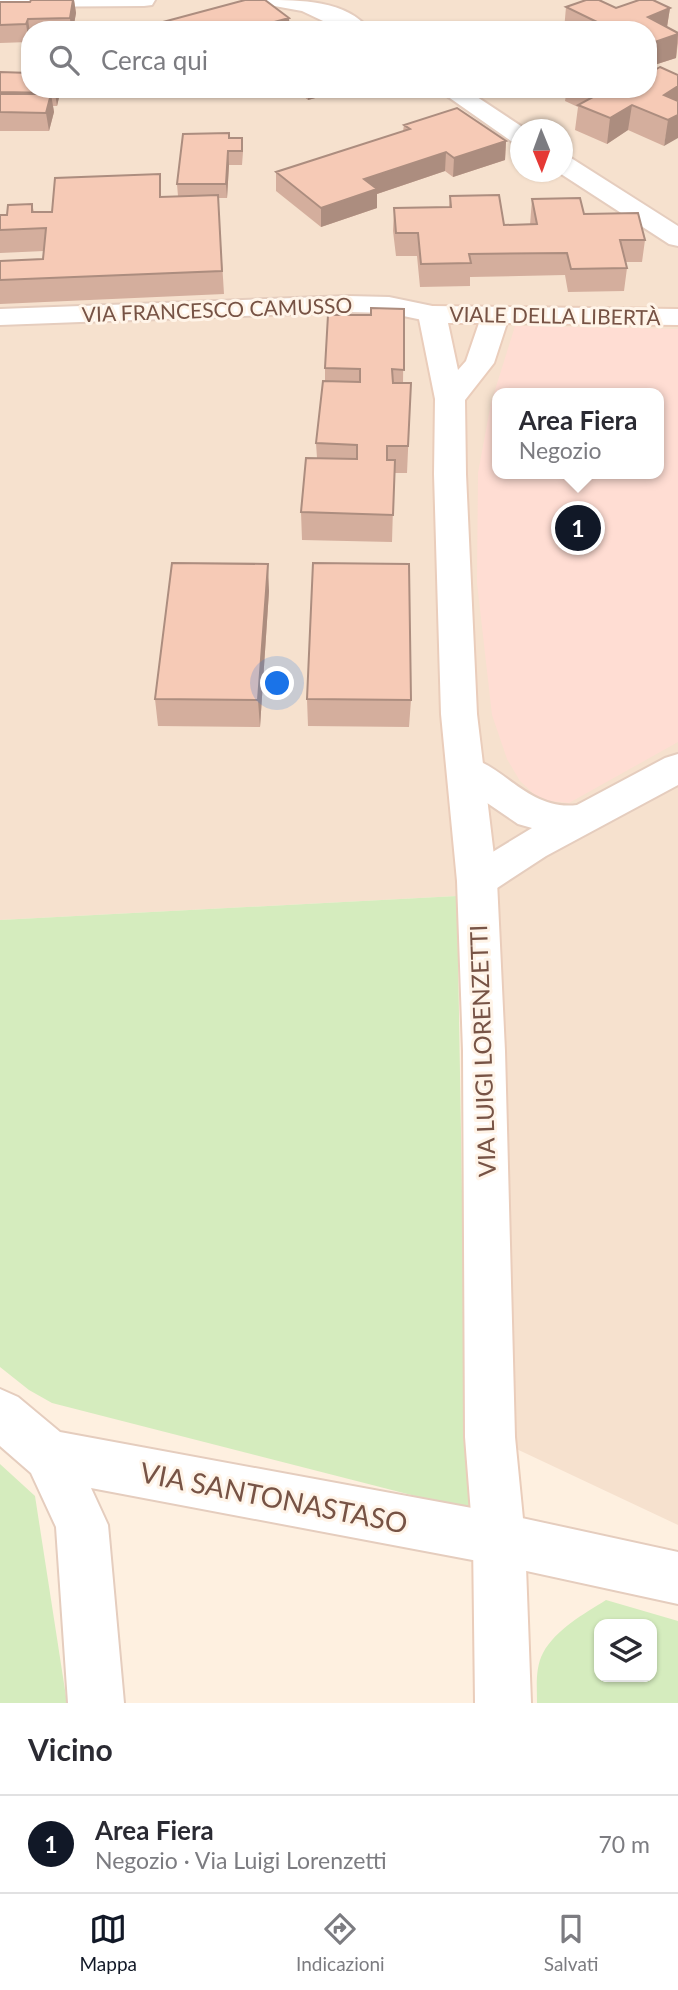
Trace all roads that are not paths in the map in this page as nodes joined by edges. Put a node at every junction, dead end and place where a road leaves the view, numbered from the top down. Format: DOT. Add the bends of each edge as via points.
graph roads {
  1 [pos="144,0"];
  2 [pos="277,0"];
  3 [pos="0,1"];
  4 [pos="342,21"];
  5 [pos="463,98"];
  6 [pos="510,129"];
  7 [pos="573,170"];
  8 [pos="678,238"];
  9 [pos="432,314"];
  10 [pos="495,316"];
  11 [pos="677,316"];
  12 [pos="0,317"];
  13 [pos="450,399"];
  14 [pos="678,768"];
  15 [pos="465,769"];
  16 [pos="590,817"];
  17 [pos="477,881"];
  18 [pos="0,1414"];
  19 [pos="49,1455"];
  20 [pos="499,1539"];
  21 [pos="678,1578"];
  22 [pos="96,1703"];
  23 [pos="503,1703"];
  1 -- 3 [label="street"];
  2 -- 4 [label="street" via="299,2"];
  5 -- 6 [label="street"];
  7 -- 8 [label="street"];
  9 -- 10 [label="street, VIALE DELLA LIBERTÀ"];
  9 -- 12 [label="street, VIA FRANCESCO CAMUSSO" via="389,305 348,304"];
  9 -- 13 [label="street, VIA LUIGI LORENZETTI"];
  10 -- 11 [label="street, VIALE DELLA LIBERTÀ"];
  10 -- 13 [label="street" via="480,363"];
  13 -- 15 [label="street, VIA LUIGI LORENZETTI" via="459,714"];
  14 -- 16 [label="street"];
  15 -- 16 [label="street" via="530,814 562,821"];
  15 -- 17 [label="street, VIA LUIGI LORENZETTI"];
  16 -- 17 [label="street" via="531,846"];
  17 -- 20 [label="street, VIA LUIGI LORENZETTI" via="490,1437"];
  18 -- 19 [label="street, VIA SANTONASTASO"];
  19 -- 20 [label="street, VIA SANTONASTASO"];
  19 -- 22 [label="street, VIA SANTONASTASO" via="82,1525"];
  20 -- 21 [label="street, VIA SANTONASTASO"];
  20 -- 23 [label="street, VIA LUIGI LORENZETTI"];
}
